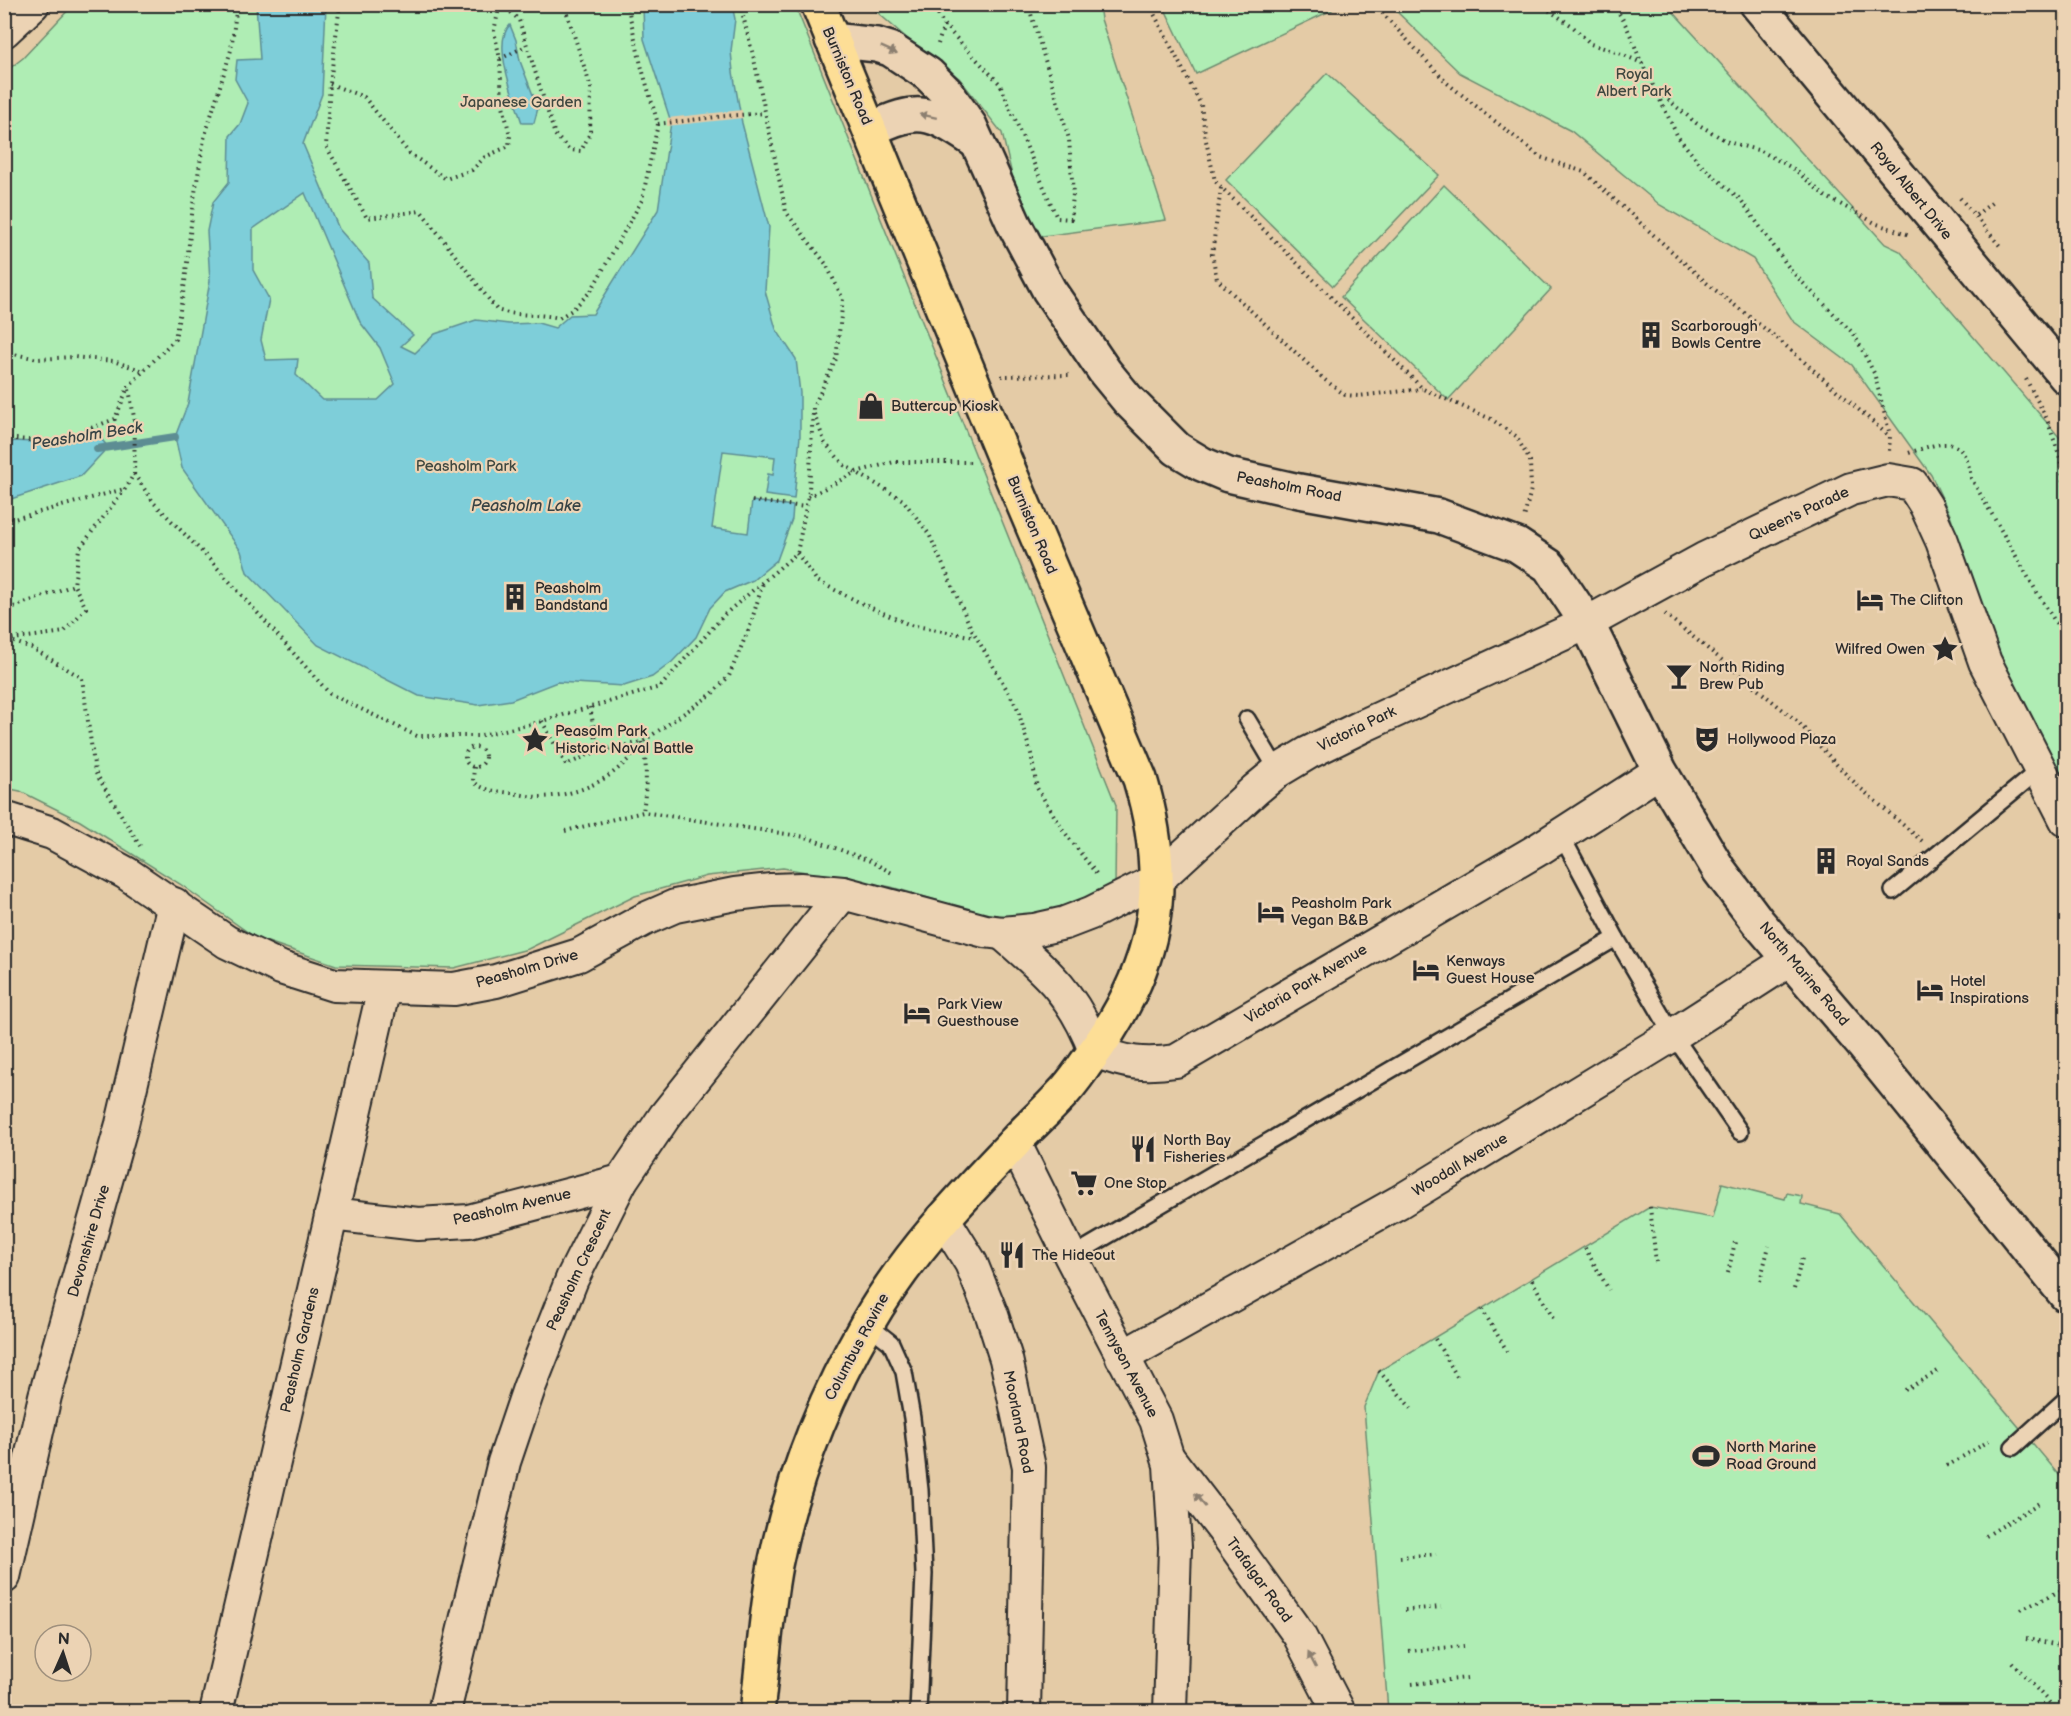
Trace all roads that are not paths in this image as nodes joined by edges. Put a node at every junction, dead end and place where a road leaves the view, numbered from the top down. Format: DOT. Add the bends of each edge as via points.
graph roads {
  1 [pos="33,4"];
  2 [pos="818,4"];
  3 [pos="1757,4"];
  4 [pos="4,32"];
  5 [pos="832,40"];
  6 [pos="870,130"];
  7 [pos="978,144"];
  8 [pos="2058,367"];
  9 [pos="1587,623"];
  10 [pos="1247,719"];
  11 [pos="2039,770"];
  12 [pos="1278,771"];
  13 [pos="1660,771"];
  14 [pos="4,818"];
  15 [pos="2067,820"];
  16 [pos="1561,835"];
  17 [pos="1157,880"];
  18 [pos="1893,891"];
  19 [pos="843,893"];
  20 [pos="174,904"];
  21 [pos="1002,933"];
  22 [pos="1616,938"];
  23 [pos="1791,959"];
  24 [pos="384,988"];
  25 [pos="1673,1035"];
  26 [pos="1095,1051"];
  27 [pos="1740,1132"];
  28 [pos="1014,1142"];
  29 [pos="621,1180"];
  30 [pos="331,1214"];
  31 [pos="943,1218"];
  32 [pos="1071,1257"];
  33 [pos="2067,1294"];
  34 [pos="867,1324"];
  35 [pos="1122,1357"];
  36 [pos="2067,1399"];
  37 [pos="2013,1447"];
  38 [pos="1166,1456"];
  39 [pos="4,1577"];
  40 [pos="1176,1708"];
  41 [pos="216,1712"];
  42 [pos="444,1712"];
  43 [pos="757,1712"];
  44 [pos="918,1712"];
  45 [pos="1024,1712"];
  46 [pos="1339,1712"];
  1 -- 4 [label="street"];
  2 -- 5 [label="main road, Burniston Road"];
  3 -- 8 [label="main road, Royal Albert Drive"];
  5 -- 6 [label="main road, Burniston Road"];
  5 -- 7 [label="main road, Peasholm Road, one-way" via="877,45 909,61 947,93"];
  7 -- 6 [label="main road, one-way" via="949,124 926,115 902,116"];
  6 -- 17 [label="main road, Burniston Road" via="1140,779 1150,812"];
  7 -- 9 [label="main road, Peasholm Road" via="1049,291 1105,372 1177,449 1228,475 1439,516 1517,545 1549,566"];
  9 -- 11 [label="street, Queen's Parade" via="1704,559 1889,470 1912,484 1926,506 1985,662"];
  9 -- 12 [label="street, Victoria Park" via="1365,725"];
  9 -- 13 [label="main road, North Marine Road"];
  10 -- 12 [label="lane"];
  11 -- 15 [label="street"];
  11 -- 18 [label="lane"];
  12 -- 17 [label="street, Victoria Park"];
  13 -- 16 [label="street, Victoria Park Avenue"];
  13 -- 23 [label="main road, North Marine Road" via="1719,870"];
  14 -- 20 [label="street, Peasholm Drive" via="52,833"];
  16 -- 22 [label="lane"];
  16 -- 26 [label="street, Victoria Park Avenue" via="1176,1061 1138,1064"];
  17 -- 21 [label="street, Peasholm Drive" via="1065,923"];
  17 -- 26 [label="main road, Burniston Road" via="1153,921 1140,971 1113,1026"];
  19 -- 21 [label="street, Peasholm Drive"];
  19 -- 24 [label="street, Peasholm Drive" via="771,890 703,900 675,906 645,919 579,955 496,981 454,989"];
  19 -- 29 [label="street, Peasholm Crescent" via="665,1116"];
  20 -- 24 [label="street, Peasholm Drive" via="226,942 281,968 334,985"];
  20 -- 39 [label="street, Devonshire Drive" via="122,1124 45,1396"];
  21 -- 26 [label="street, Peasholm Drive" via="1064,990 1088,1029"];
  22 -- 25 [label="lane"];
  22 -- 32 [label="lane"];
  23 -- 25 [label="street, Woodall Avenue"];
  23 -- 33 [label="main road, North Marine Road"];
  24 -- 30 [label="street, Peasholm Gardens"];
  25 -- 27 [label="lane"];
  25 -- 35 [label="street, Woodall Avenue" via="1399,1202"];
  26 -- 28 [label="main road, Columbus Ravine" via="1063,1094"];
  28 -- 31 [label="main road, Columbus Ravine"];
  28 -- 32 [label="street, Tennyson Avenue"];
  29 -- 30 [label="street, Peasholm Avenue" via="469,1221 418,1224"];
  29 -- 42 [label="street, Peasholm Crescent" via="553,1323 508,1451"];
  30 -- 41 [label="street, Peasholm Gardens"];
  31 -- 34 [label="main road, Columbus Ravine" via="914,1252"];
  31 -- 45 [label="street, Moorland Road" via="971,1263 992,1315 1006,1359 1029,1467"];
  32 -- 35 [label="street, Tennyson Avenue"];
  34 -- 43 [label="main road, Columbus Ravine" via="818,1422 786,1518 774,1567"];
  34 -- 44 [label="lane" via="891,1343 904,1372 912,1418 924,1574"];
  35 -- 38 [label="street, Tennyson Avenue" via="1156,1420"];
  36 -- 37 [label="lane"];
  38 -- 40 [label="street, Tennyson Avenue" via="1170,1465 1175,1548"];
  46 -- 38 [label="street, Trafalgar Road, one-way" via="1299,1635"];
}
